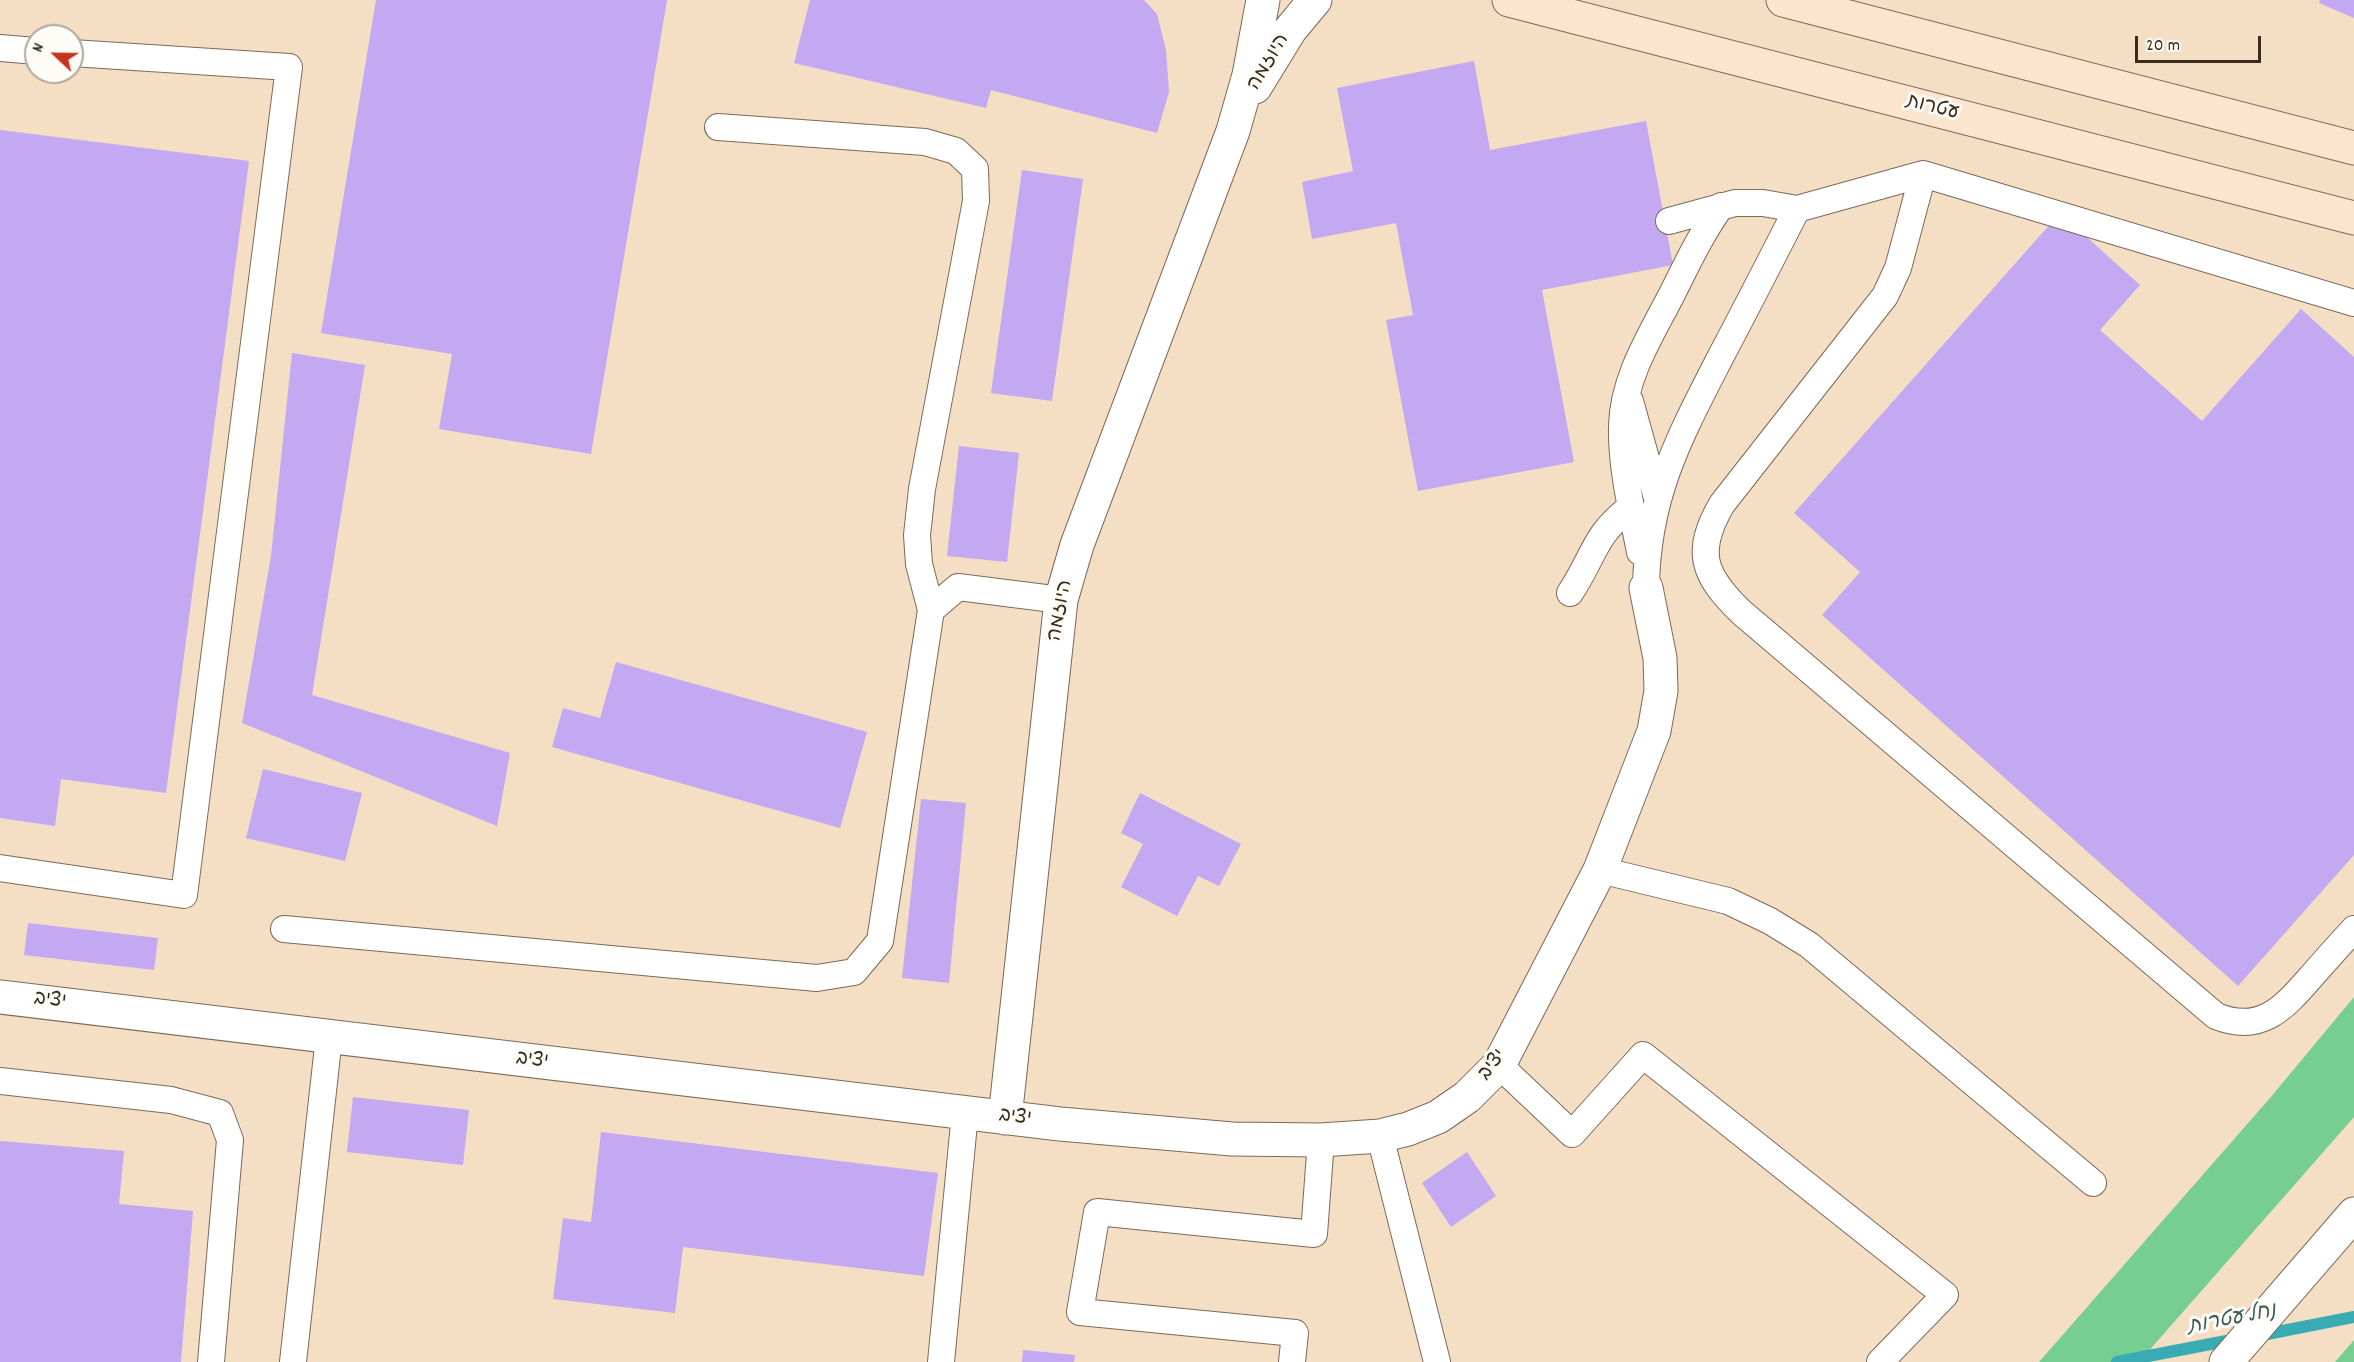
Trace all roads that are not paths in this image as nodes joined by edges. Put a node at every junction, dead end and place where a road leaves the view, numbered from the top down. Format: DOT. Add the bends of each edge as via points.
graph roads {
  1 [pos="1263,0"];
  2 [pos="1315,0"];
  3 [pos="1509,0"];
  4 [pos="1783,0"];
  5 [pos="0,48"];
  6 [pos="24,50"];
  7 [pos="84,54"];
  8 [pos="718,127"];
  9 [pos="1233,131"];
  10 [pos="2354,148"];
  11 [pos="1923,174"];
  12 [pos="1720,206"];
  13 [pos="1797,209"];
  14 [pos="2354,218"];
  15 [pos="1669,221"];
  16 [pos="2354,303"];
  17 [pos="1626,396"];
  18 [pos="1657,499"];
  19 [pos="1631,507"];
  20 [pos="1646,588"];
  21 [pos="1570,594"];
  22 [pos="1061,600"];
  23 [pos="931,610"];
  24 [pos="0,868"];
  25 [pos="1600,870"];
  26 [pos="284,928"];
  27 [pos="2354,929"];
  28 [pos="0,998"];
  29 [pos="329,1036"];
  30 [pos="1499,1065"];
  31 [pos="0,1081"];
  32 [pos="965,1113"];
  33 [pos="1005,1118"];
  34 [pos="1380,1136"];
  35 [pos="1321,1140"];
  36 [pos="2094,1183"];
  37 [pos="2354,1214"];
  38 [pos="210,1362"];
  39 [pos="293,1362"];
  40 [pos="941,1362"];
  41 [pos="1292,1362"];
  42 [pos="1437,1362"];
  43 [pos="1880,1362"];
  44 [pos="2226,1362"];
  1 -- 9 [label="street, היוזמה" via="1249,75"];
  2 -- 9 [label="street, היוזמה" via="1290,30"];
  3 -- 14 [label="street, עטרות"];
  4 -- 10 [label="street"];
  5 -- 6 [label="lane"];
  7 -- 24 [label="lane" via="289,68 184,895"];
  8 -- 23 [label="lane" via="925,142 956,151 975,169 976,201 920,501 919,564"];
  9 -- 22 [label="street, היוזמה" via="1077,545"];
  11 -- 13 [label="lane"];
  11 -- 16 [label="lane"];
  11 -- 27 [label="lane" via="1898,268 1885,296 1722,504 1708,529 1705,557 1713,580 1741,612 2216,1016 2241,1023 2282,1008"];
  12 -- 13 [label="lane" via="1763,202"];
  12 -- 15 [label="lane"];
  12 -- 17 [label="lane" via="1641,354"];
  13 -- 18 [label="lane" via="1681,434"];
  17 -- 18 [label="lane" via="1633,407"];
  17 -- 19 [label="lane" via="1622,451"];
  18 -- 20 [label="lane" via="1649,538"];
  19 -- 20 [label="lane"];
  19 -- 21 [label="lane" via="1611,522 1599,538"];
  20 -- 25 [label="street, יציב" via="1660,658 1661,691 1654,731"];
  22 -- 23 [label="lane" via="958,587"];
  22 -- 33 [label="street, היוזמה"];
  23 -- 26 [label="lane" via="880,941 854,972 817,978"];
  25 -- 30 [label="street, יציב"];
  25 -- 36 [label="lane" via="1728,901 1809,945"];
  28 -- 29 [label="street, יציב"];
  29 -- 32 [label="street, יציב"];
  29 -- 39 [label="lane"];
  30 -- 34 [label="street, יציב" via="1467,1097 1438,1117"];
  30 -- 43 [label="lane" via="1572,1134 1642,1056 1652,1063 1945,1295"];
  31 -- 38 [label="lane" via="171,1100 220,1113 230,1140"];
  32 -- 33 [label="street, יציב"];
  32 -- 40 [label="lane"];
  33 -- 35 [label="street, יציב" via="1232,1139"];
  34 -- 35 [label="street, יציב"];
  34 -- 42 [label="lane"];
  35 -- 41 [label="lane" via="1314,1234 1097,1212 1080,1312 1295,1333"];
  37 -- 44 [label="street"];
}
